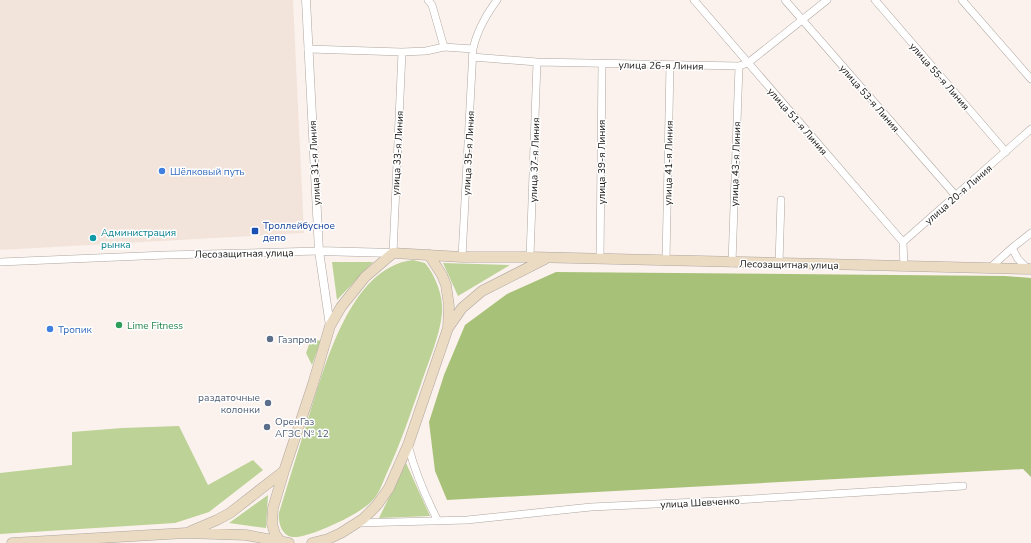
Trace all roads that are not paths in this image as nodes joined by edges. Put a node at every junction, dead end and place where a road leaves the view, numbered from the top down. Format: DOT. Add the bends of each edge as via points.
graph roads {
  1 [pos="306,0"];
  2 [pos="428,0"];
  3 [pos="497,0"];
  4 [pos="694,0"];
  5 [pos="785,0"];
  6 [pos="827,0"];
  7 [pos="875,0"];
  8 [pos="962,0"];
  9 [pos="803,20"];
  10 [pos="444,47"];
  11 [pos="308,49"];
  12 [pos="473,49"];
  13 [pos="402,52"];
  14 [pos="472,57"];
  15 [pos="537,62"];
  16 [pos="748,63"];
  17 [pos="602,64"];
  18 [pos="670,65"];
  19 [pos="739,66"];
  20 [pos="1031,79"];
  21 [pos="1031,129"];
  22 [pos="1006,152"];
  23 [pos="956,196"];
  24 [pos="780,200"];
  25 [pos="1031,233"];
  26 [pos="903,242"];
  27 [pos="1012,248"];
  28 [pos="319,251"];
  29 [pos="392,254"];
  30 [pos="429,255"];
  31 [pos="462,257"];
  32 [pos="530,257"];
  33 [pos="546,258"];
  34 [pos="600,259"];
  35 [pos="666,261"];
  36 [pos="0,262"];
  37 [pos="732,263"];
  38 [pos="779,264"];
  39 [pos="904,267"];
  40 [pos="990,268"];
  41 [pos="1030,269"];
  42 [pos="330,326"];
  43 [pos="448,328"];
  44 [pos="408,445"];
  45 [pos="284,471"];
  46 [pos="963,486"];
  47 [pos="438,521"];
  48 [pos="356,523"];
  49 [pos="186,533"];
  50 [pos="329,541"];
  51 [pos="284,542"];
  52 [pos="12,543"];
  53 [pos="312,543"];
  1 -- 11 [label="street, улица 31-я Линия"];
  2 -- 10 [label="street" via="432,5"];
  3 -- 12 [label="street, улица 35-я Линия" via="477,34"];
  4 -- 16 [label="street, улица 51-я Линия"];
  5 -- 9 [label="street, улица 53-я Линия"];
  6 -- 9 [label="street, улица 26-я Линия"];
  7 -- 22 [label="street, улица 55-я Линия"];
  8 -- 20 [label="street"];
  9 -- 16 [label="street, улица 26-я Линия"];
  9 -- 23 [label="street, улица 53-я Линия"];
  10 -- 12 [label="street"];
  10 -- 13 [label="street"];
  11 -- 13 [label="street"];
  11 -- 28 [label="street, улица 31-я Линия"];
  12 -- 14 [label="street, улица 35-я Линия"];
  13 -- 29 [label="street, улица 33-я Линия"];
  14 -- 15 [label="street, улица 26-я Линия"];
  14 -- 31 [label="street, улица 35-я Линия"];
  15 -- 17 [label="street, улица 26-я Линия"];
  15 -- 32 [label="street, улица 37-я Линия"];
  16 -- 19 [label="street, улица 26-я Линия"];
  16 -- 26 [label="street, улица 51-я Линия"];
  17 -- 18 [label="street, улица 26-я Линия"];
  17 -- 34 [label="street, улица 39-я Линия"];
  18 -- 19 [label="street, улица 26-я Линия"];
  18 -- 35 [label="street, улица 41-я Линия"];
  19 -- 37 [label="street, улица 43-я Линия"];
  21 -- 22 [label="street, улица 20-я Линия"];
  22 -- 23 [label="street, улица 20-я Линия"];
  23 -- 26 [label="street, улица 20-я Линия"];
  24 -- 38 [label="street"];
  25 -- 27 [label="street"];
  26 -- 39 [label="street"];
  27 -- 40 [label="street"];
  27 -- 41 [label="street" via="1018,259"];
  28 -- 29 [label="street, Лесозащитная улица"];
  28 -- 36 [label="street, Лесозащитная улица"];
  28 -- 42 [label="street, улица 31-я Линия"];
  29 -- 30 [label="main road, Лесозащитная улица"];
  29 -- 42 [label="main road" via="365,277 341,307"];
  30 -- 31 [label="main road, Лесозащитная улица"];
  30 -- 43 [label="main road" via="446,285 449,306"];
  31 -- 32 [label="main road, Лесозащитная улица"];
  32 -- 33 [label="main road, Лесозащитная улица"];
  33 -- 34 [label="main road, Лесозащитная улица"];
  33 -- 43 [label="main road, Лесозащитная улица" via="482,291 462,308"];
  34 -- 35 [label="main road, Лесозащитная улица"];
  35 -- 37 [label="main road, Лесозащитная улица"];
  37 -- 38 [label="main road, Лесозащитная улица"];
  38 -- 39 [label="main road, Лесозащитная улица"];
  39 -- 40 [label="main road, Лесозащитная улица"];
  40 -- 41 [label="main road, Лесозащитная улица"];
  42 -- 45 [label="main road"];
  43 -- 44 [label="main road"];
  44 -- 47 [label="street" via="422,490"];
  44 -- 48 [label="main road" via="383,498"];
  45 -- 49 [label="main road" via="230,513"];
  45 -- 51 [label="main road" via="271,519 273,529"];
  46 -- 47 [label="street, улица Шевченко" via="591,507"];
  47 -- 48 [label="street, улица Шевченко"];
  48 -- 50 [label="main road"];
  49 -- 51 [label="main road" via="240,534"];
  49 -- 52 [label="main road"];
  50 -- 53 [label="main road"];
}
